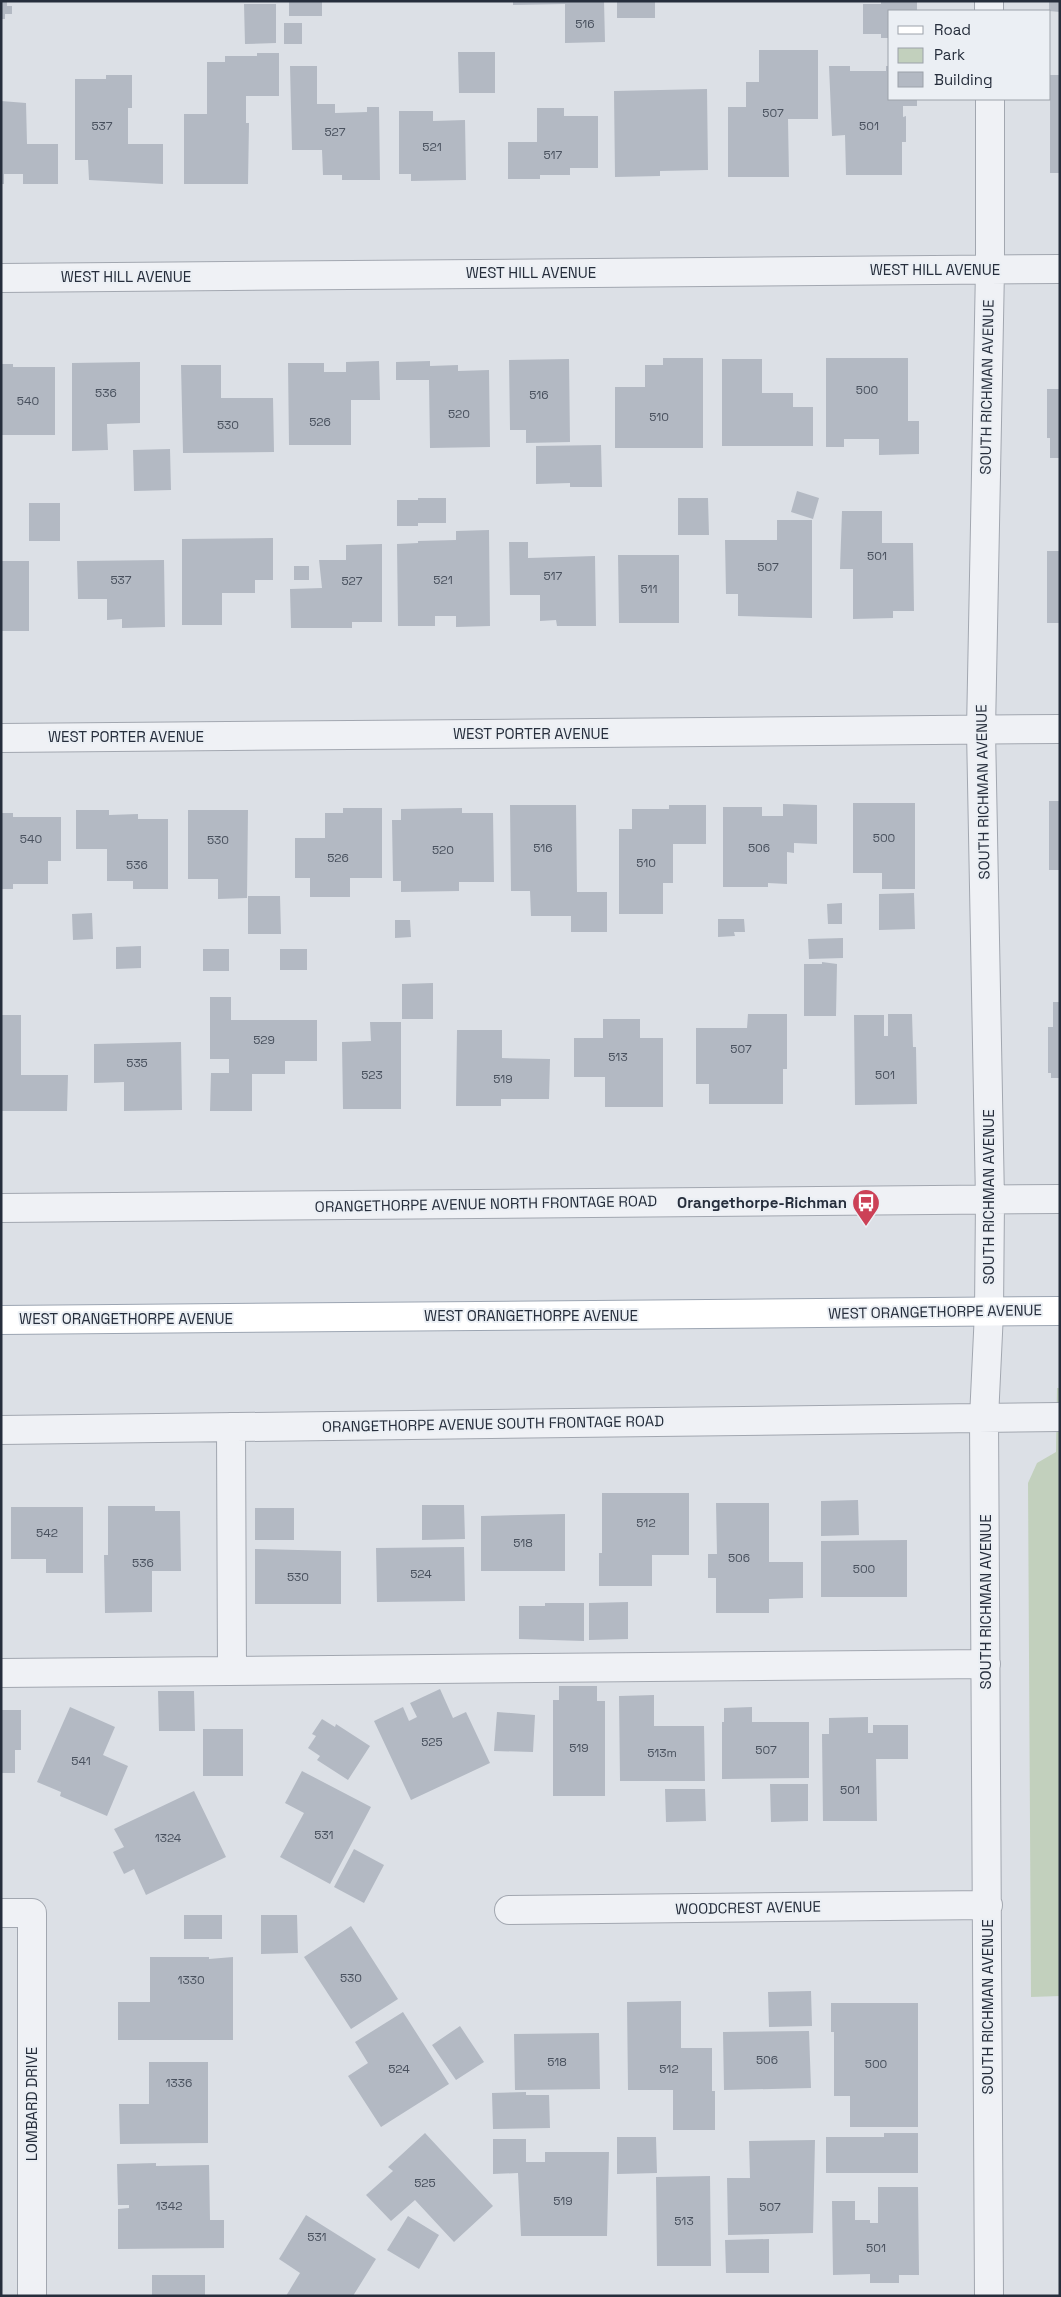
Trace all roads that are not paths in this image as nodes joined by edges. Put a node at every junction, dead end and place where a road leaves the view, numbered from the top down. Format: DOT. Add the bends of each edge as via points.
graph roads {
  1 [pos="990,100"];
  2 [pos="1060,268"];
  3 [pos="990,269"];
  4 [pos="1,278"];
  5 [pos="1060,729"];
  6 [pos="981,730"];
  7 [pos="1,738"];
  8 [pos="1060,1199"];
  9 [pos="990,1200"];
  10 [pos="1,1208"];
  11 [pos="1060,1311"];
  12 [pos="989,1312"];
  13 [pos="1,1320"];
  14 [pos="1060,1417"];
  15 [pos="984,1418"];
  16 [pos="231,1427"];
  17 [pos="1,1430"];
  18 [pos="986,1664"];
  19 [pos="232,1671"];
  20 [pos="1,1673"];
  21 [pos="988,1906"];
  22 [pos="509,1910"];
  23 [pos="1,1913"];
  24 [pos="32,2296"];
  25 [pos="989,2296"];
  1 -- 3 [label="street, SOUTH RICHMAN AVENUE"];
  2 -- 3 [label="street, WEST HILL AVENUE"];
  3 -- 4 [label="street, WEST HILL AVENUE"];
  3 -- 6 [label="street, SOUTH RICHMAN AVENUE"];
  5 -- 6 [label="street, WEST PORTER AVENUE"];
  6 -- 7 [label="street, WEST PORTER AVENUE"];
  6 -- 9 [label="street, SOUTH RICHMAN AVENUE"];
  8 -- 9 [label="street, ORANGETHORPE AVENUE NORTH FRONTAGE ROAD"];
  9 -- 10 [label="street, ORANGETHORPE AVENUE NORTH FRONTAGE ROAD"];
  9 -- 12 [label="street, SOUTH RICHMAN AVENUE"];
  11 -- 12 [label="main road, WEST ORANGETHORPE AVENUE"];
  12 -- 13 [label="main road, WEST ORANGETHORPE AVENUE"];
  12 -- 15 [label="street, SOUTH RICHMAN AVENUE"];
  14 -- 15 [label="street, ORANGETHORPE AVENUE SOUTH FRONTAGE ROAD"];
  15 -- 16 [label="street, ORANGETHORPE AVENUE SOUTH FRONTAGE ROAD"];
  15 -- 18 [label="street, SOUTH RICHMAN AVENUE"];
  16 -- 17 [label="street, ORANGETHORPE AVENUE SOUTH FRONTAGE ROAD"];
  16 -- 19 [label="street"];
  18 -- 19 [label="street"];
  18 -- 21 [label="street, SOUTH RICHMAN AVENUE"];
  19 -- 20 [label="street"];
  21 -- 22 [label="street, WOODCREST AVENUE"];
  21 -- 25 [label="street, SOUTH RICHMAN AVENUE"];
  23 -- 24 [label="street, LOMBARD DRIVE" via="32,1913"];
}
